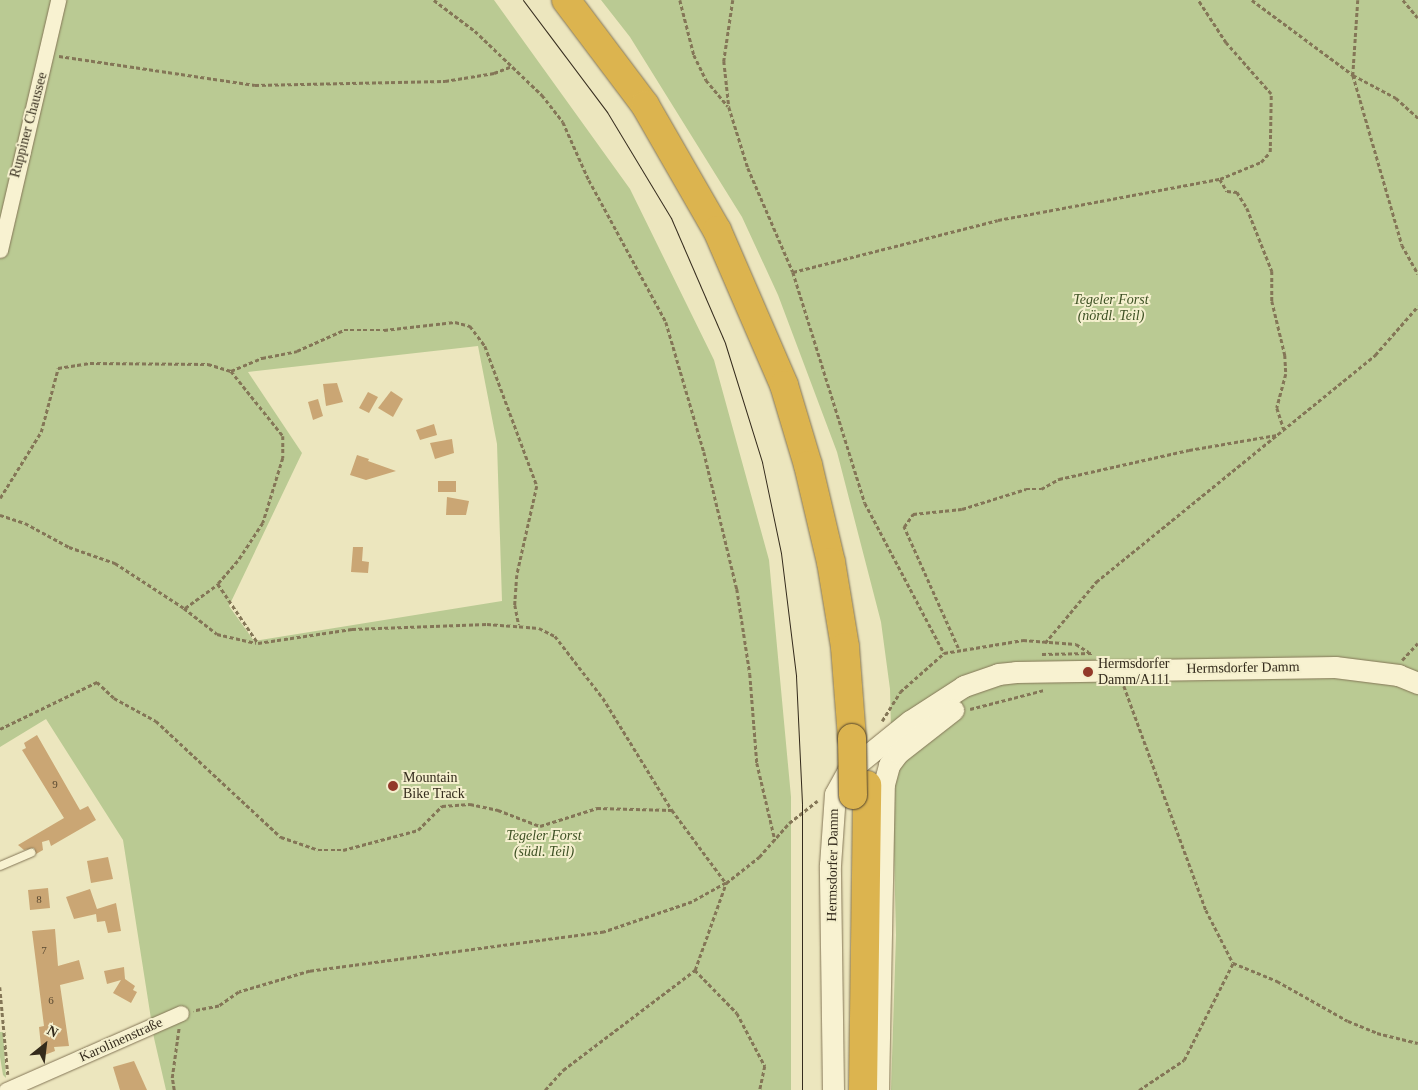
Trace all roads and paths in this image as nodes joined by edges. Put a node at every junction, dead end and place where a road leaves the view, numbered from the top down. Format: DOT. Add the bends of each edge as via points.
graph roads {
  1 [pos="58,0"];
  2 [pos="434,0"];
  3 [pos="566,0"];
  4 [pos="582,0"];
  5 [pos="680,0"];
  6 [pos="733,0"];
  7 [pos="1198,0"];
  8 [pos="1252,0"];
  9 [pos="1358,0"];
  10 [pos="1403,0"];
  11 [pos="1418,18"];
  12 [pos="48,54"];
  13 [pos="510,67"];
  14 [pos="1353,75"];
  15 [pos="729,107"];
  16 [pos="1418,118"];
  17 [pos="1220,179"];
  18 [pos="0,250"];
  19 [pos="793,272"];
  20 [pos="1418,274"];
  21 [pos="1418,306"];
  22 [pos="231,372"];
  23 [pos="1284,429"];
  24 [pos="1276,435"];
  25 [pos="0,498"];
  26 [pos="0,515"];
  27 [pos="218,584"];
  28 [pos="184,608"];
  29 [pos="519,625"];
  30 [pos="258,643"];
  31 [pos="1045,643"];
  32 [pos="1418,643"];
  33 [pos="958,648"];
  34 [pos="1069,652"];
  35 [pos="944,653"];
  36 [pos="1402,660"];
  37 [pos="1121,678"];
  38 [pos="1043,681"];
  39 [pos="1418,683"];
  40 [pos="963,712"];
  41 [pos="0,729"];
  42 [pos="866,732"];
  43 [pos="860,790"];
  44 [pos="823,799"];
  45 [pos="672,810"];
  46 [pos="775,840"];
  47 [pos="31,853"];
  48 [pos="0,866"];
  49 [pos="726,883"];
  50 [pos="1233,963"];
  51 [pos="694,970"];
  52 [pos="0,987"];
  53 [pos="182,1014"];
  54 [pos="1418,1043"];
  55 [pos="7,1085"];
  56 [pos="174,1090"];
  57 [pos="545,1090"];
  58 [pos="760,1090"];
  59 [pos="833,1090"];
  60 [pos="848,1090"];
  61 [pos="863,1090"];
  62 [pos="878,1090"];
  63 [pos="1138,1090"];
  1 -- 12 [label="street, Ruppiner Chaussee"];
  2 -- 13 [label="path" via="475,31"];
  3 -- 42 [label="highway" via="645,106 717,230 784,385 808,465 831,562 845,648"];
  4 -- 42 [label="highway" via="630,59 688,147 734,230 773,319 813,430 839,530 856,630"];
  5 -- 15 [label="path" via="694,55 706,80"];
  6 -- 15 [label="path" via="724,61"];
  7 -- 17 [label="path" via="1226,44 1271,94 1270,152 1261,162"];
  8 -- 14 [label="path"];
  9 -- 14 [label="path"];
  10 -- 11 [label="path"];
  12 -- 13 [label="path" via="255,85 445,81"];
  12 -- 18 [label="street, Ruppiner Chaussee" via="13,184"];
  13 -- 46 [label="path" via="542,95 563,122 589,180 666,322 704,452 736,589 750,674 757,763"];
  14 -- 16 [label="path" via="1396,98"];
  14 -- 20 [label="path" via="1402,245"];
  15 -- 19 [label="path" via="748,168"];
  17 -- 19 [label="path" via="998,220"];
  17 -- 23 [label="path" via="1227,191 1237,192 1247,208 1272,271 1272,301 1285,356 1286,374 1277,408"];
  19 -- 35 [label="path" via="865,503"];
  21 -- 23 [label="path" via="1375,355"];
  22 -- 25 [label="path" via="208,364 90,363 58,368 41,432"];
  22 -- 27 [label="path" via="283,436 283,458 263,523"];
  22 -- 29 [label="path" via="262,358 297,351 344,330 384,330 455,322 470,326 485,346 537,486 517,575 515,605"];
  23 -- 24 [label="path"];
  24 -- 31 [label="path" via="1096,582"];
  24 -- 33 [label="path" via="1214,444 1059,479 1041,488 1026,489 962,508 913,514 904,527"];
  26 -- 28 [label="path" via="25,523 68,547 115,563"];
  27 -- 28 [label="path"];
  27 -- 30 [label="path"];
  28 -- 30 [label="path" via="217,634"];
  29 -- 30 [label="path" via="352,629"];
  29 -- 45 [label="path" via="539,628 555,636 603,698"];
  31 -- 33 [label="path" via="1023,640 980,648"];
  31 -- 34 [label="path" via="1076,644 1090,652"];
  32 -- 36 [label="path"];
  33 -- 35 [label="path"];
  35 -- 42 [label="path" via="900,692 884,715"];
  37 -- 50 [label="path" via="1206,910"];
  38 -- 39 [label="main road, Hermsdorfer Damm" via="1336,667 1390,674"];
  38 -- 40 [label="path"];
  38 -- 59 [label="main road, Hermsdorfer Damm" via="998,674 964,686 887,738 847,772 840,782 832,811 831,840"];
  38 -- 62 [label="main road, Hermsdorfer Damm" via="962,703 908,742 889,765 884,784"];
  41 -- 45 [label="path" via="97,682 114,698 156,721 280,837 318,850 343,850 418,830 442,806 470,804 498,810 540,826 597,808"];
  42 -- 43 [label="highway"];
  43 -- 60 [label="highway"];
  43 -- 61 [label="highway"];
  44 -- 46 [label="path" via="789,823"];
  45 -- 49 [label="path"];
  46 -- 49 [label="path"];
  47 -- 48 [label="lane"];
  49 -- 51 [label="path"];
  49 -- 53 [label="path" via="692,902 604,932 310,971 239,992 219,1006"];
  50 -- 54 [label="path" via="1278,981 1348,1021 1377,1033"];
  50 -- 63 [label="path" via="1184,1060"];
  51 -- 57 [label="path" via="563,1070"];
  51 -- 58 [label="path" via="737,1013 765,1066"];
  52 -- 55 [label="path" via="9,1070"];
  53 -- 55 [label="street, Karolinenstraße"];
  53 -- 56 [label="path" via="172,1078"];
}
